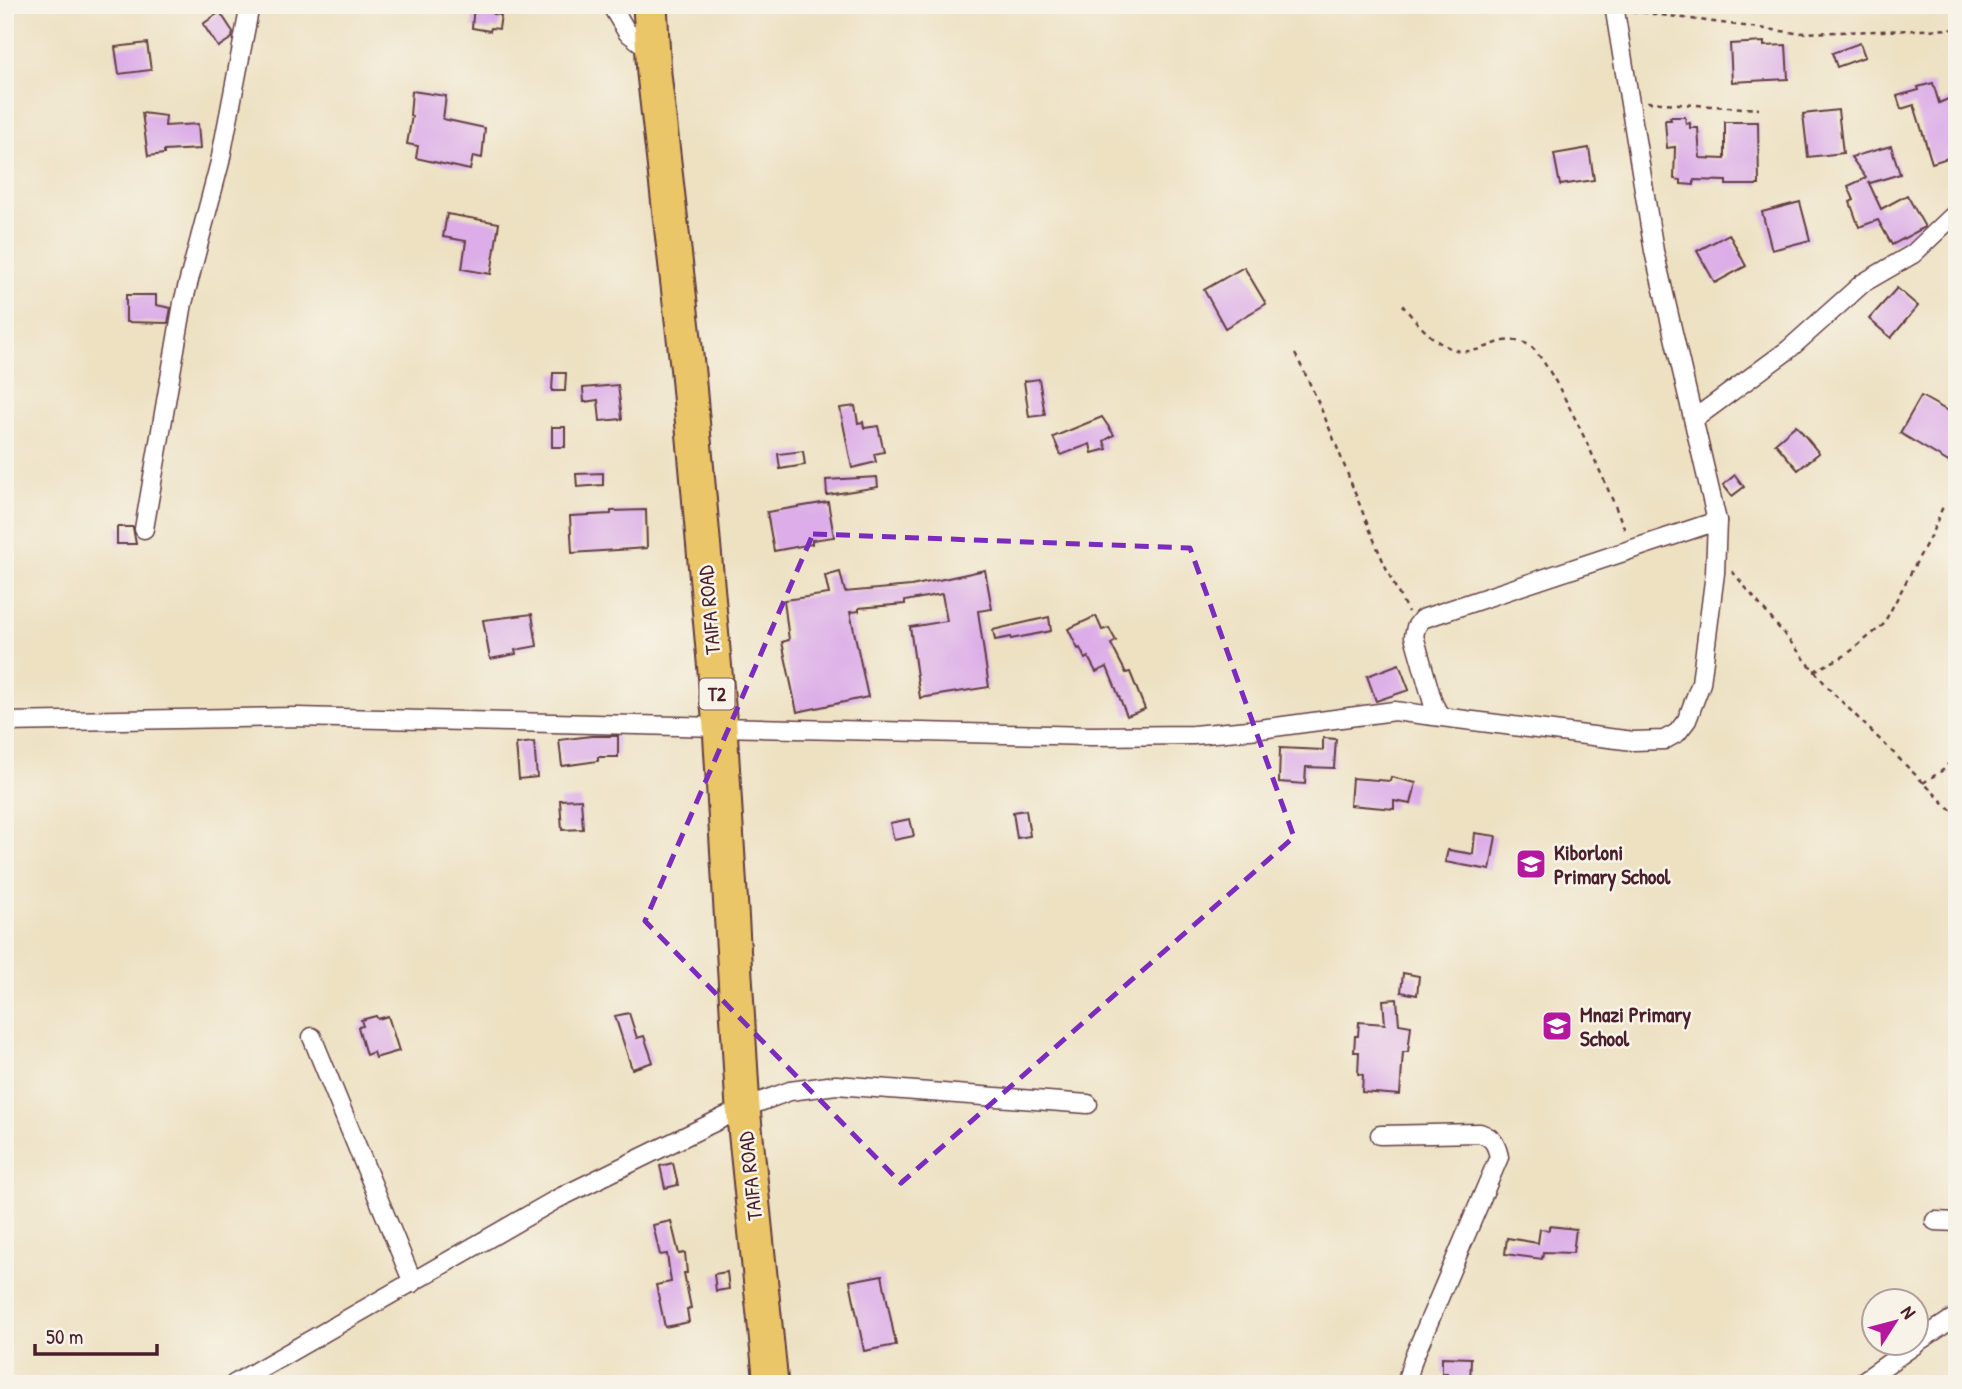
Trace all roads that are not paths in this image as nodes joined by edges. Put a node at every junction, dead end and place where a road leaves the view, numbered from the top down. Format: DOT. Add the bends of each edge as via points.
graph roads {
  1 [pos="250,5"];
  2 [pos="611,5"];
  3 [pos="650,5"];
  4 [pos="1614,7"];
  5 [pos="653,52"];
  6 [pos="1957,212"];
  7 [pos="1694,419"];
  8 [pos="1717,521"];
  9 [pos="144,529"];
  10 [pos="1440,716"];
  11 [pos="5,722"];
  12 [pos="720,727"];
  13 [pos="312,1037"];
  14 [pos="1088,1104"];
  15 [pos="743,1108"];
  16 [pos="1380,1135"];
  17 [pos="1935,1220"];
  18 [pos="1957,1222"];
  19 [pos="413,1283"];
  20 [pos="1957,1316"];
  21 [pos="1930,1334"];
  22 [pos="1895,1358"];
  23 [pos="234,1384"];
  24 [pos="771,1384"];
  25 [pos="1406,1384"];
  26 [pos="1858,1384"];
  1 -- 9 [label="street" via="220,162 183,303"];
  2 -- 5 [label="street" via="627,32"];
  3 -- 5 [label="highway, TAIFA ROAD / T2"];
  4 -- 7 [label="street" via="1654,251"];
  5 -- 12 [label="highway, TAIFA ROAD / T2"];
  6 -- 7 [label="street" via="1913,254 1863,283 1788,350"];
  7 -- 8 [label="street"];
  8 -- 10 [label="street" via="1422,619 1414,636"];
  8 -- 10 [label="street" via="1701,682 1687,720 1677,733 1664,740 1633,741"];
  10 -- 12 [label="street" via="1394,711 1193,735"];
  11 -- 12 [label="street" via="297,717"];
  12 -- 15 [label="highway, TAIFA ROAD / T2"];
  13 -- 19 [label="street"];
  14 -- 15 [label="street" via="836,1085 790,1091"];
  15 -- 19 [label="street" via="557,1199"];
  15 -- 24 [label="highway, TAIFA ROAD / T2"];
  16 -- 25 [label="street" via="1480,1133 1491,1137 1499,1157"];
  17 -- 18 [label="street"];
  19 -- 23 [label="street"];
  20 -- 21 [label="street"];
  22 -- 26 [label="street"];
}
